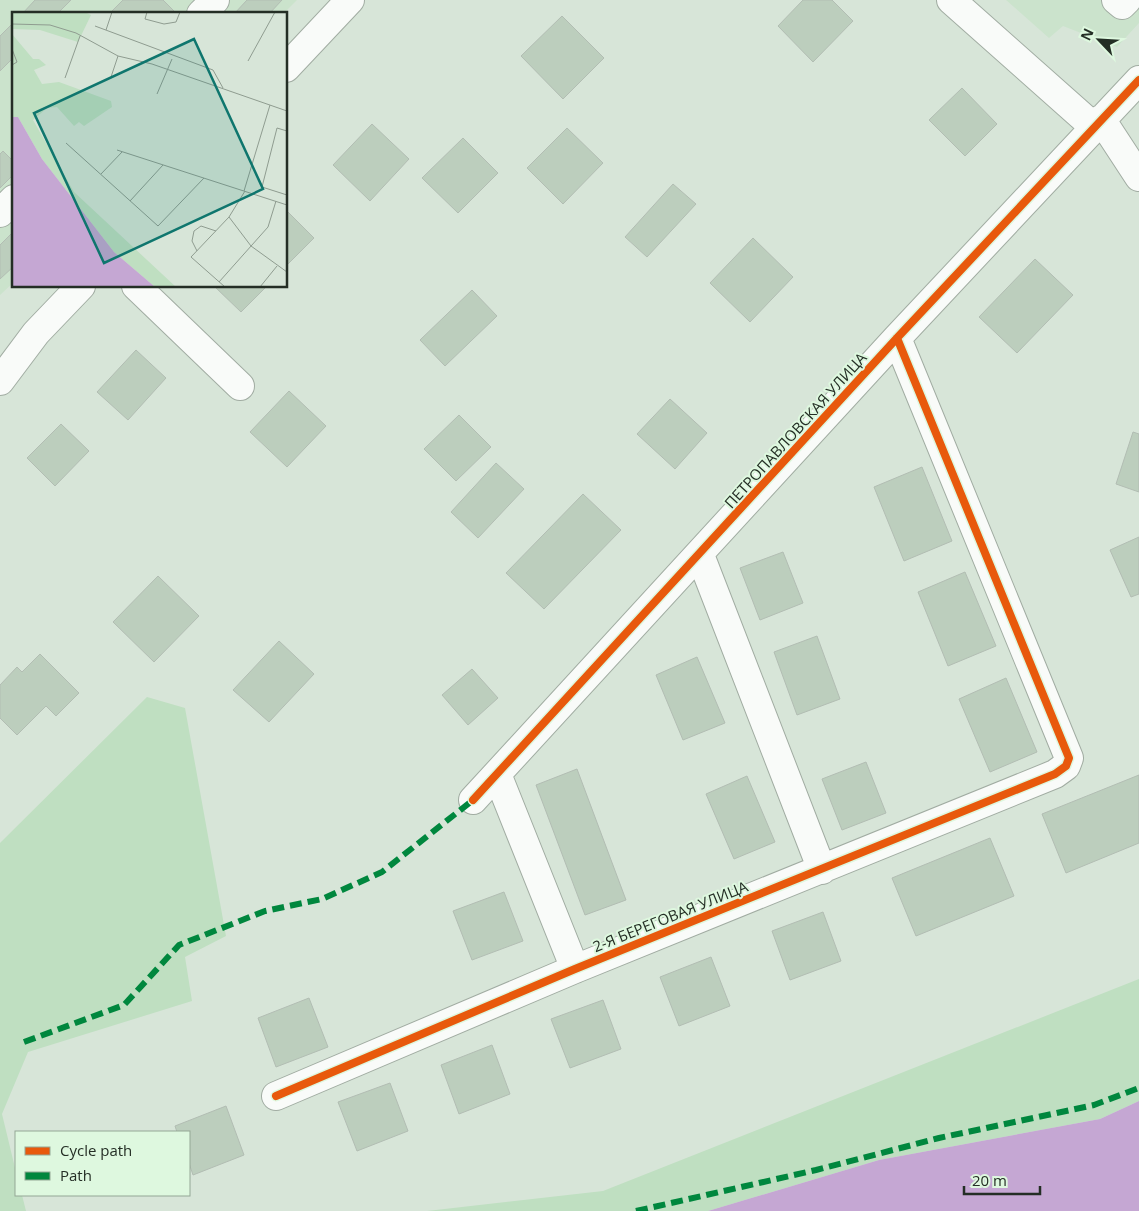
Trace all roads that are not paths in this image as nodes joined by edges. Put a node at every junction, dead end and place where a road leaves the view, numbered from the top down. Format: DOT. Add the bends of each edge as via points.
graph roads {
  1 [pos="215,0"];
  2 [pos="350,0"];
  3 [pos="951,0"];
  4 [pos="1116,0"];
  5 [pos="1127,0"];
  6 [pos="203,12"];
  7 [pos="288,66"];
  8 [pos="1139,80"];
  9 [pos="1098,123"];
  10 [pos="1139,177"];
  11 [pos="12,201"];
  12 [pos="0,213"];
  13 [pos="79,288"];
  14 [pos="138,288"];
  15 [pos="898,338"];
  16 [pos="0,382"];
  17 [pos="240,386"];
  18 [pos="700,555"];
  19 [pos="497,774"];
  20 [pos="473,800"];
  21 [pos="822,870"];
  22 [pos="575,969"];
  23 [pos="276,1096"];
  1 -- 6 [label="street"];
  2 -- 7 [label="street"];
  3 -- 9 [label="street"];
  4 -- 5 [label="street" via="1122,5"];
  8 -- 9 [label="street, ПЕТРОПАВЛОВСКАЯ УЛИЦА"];
  9 -- 10 [label="street"];
  9 -- 15 [label="street, ПЕТРОПАВЛОВСКАЯ УЛИЦА"];
  11 -- 12 [label="street"];
  13 -- 16 [label="street" via="36,333"];
  14 -- 17 [label="street"];
  15 -- 18 [label="street, ПЕТРОПАВЛОВСКАЯ УЛИЦА"];
  15 -- 21 [label="street, 2-Я БЕРЕГОВАЯ УЛИЦА" via="1069,758 1066,766 1055,774"];
  18 -- 19 [label="street, ПЕТРОПАВЛОВСКАЯ УЛИЦА"];
  18 -- 21 [label="street"];
  19 -- 20 [label="street, ПЕТРОПАВЛОВСКАЯ УЛИЦА"];
  19 -- 22 [label="street"];
  21 -- 22 [label="street, 2-Я БЕРЕГОВАЯ УЛИЦА"];
  22 -- 23 [label="street, 2-Я БЕРЕГОВАЯ УЛИЦА"];
}
